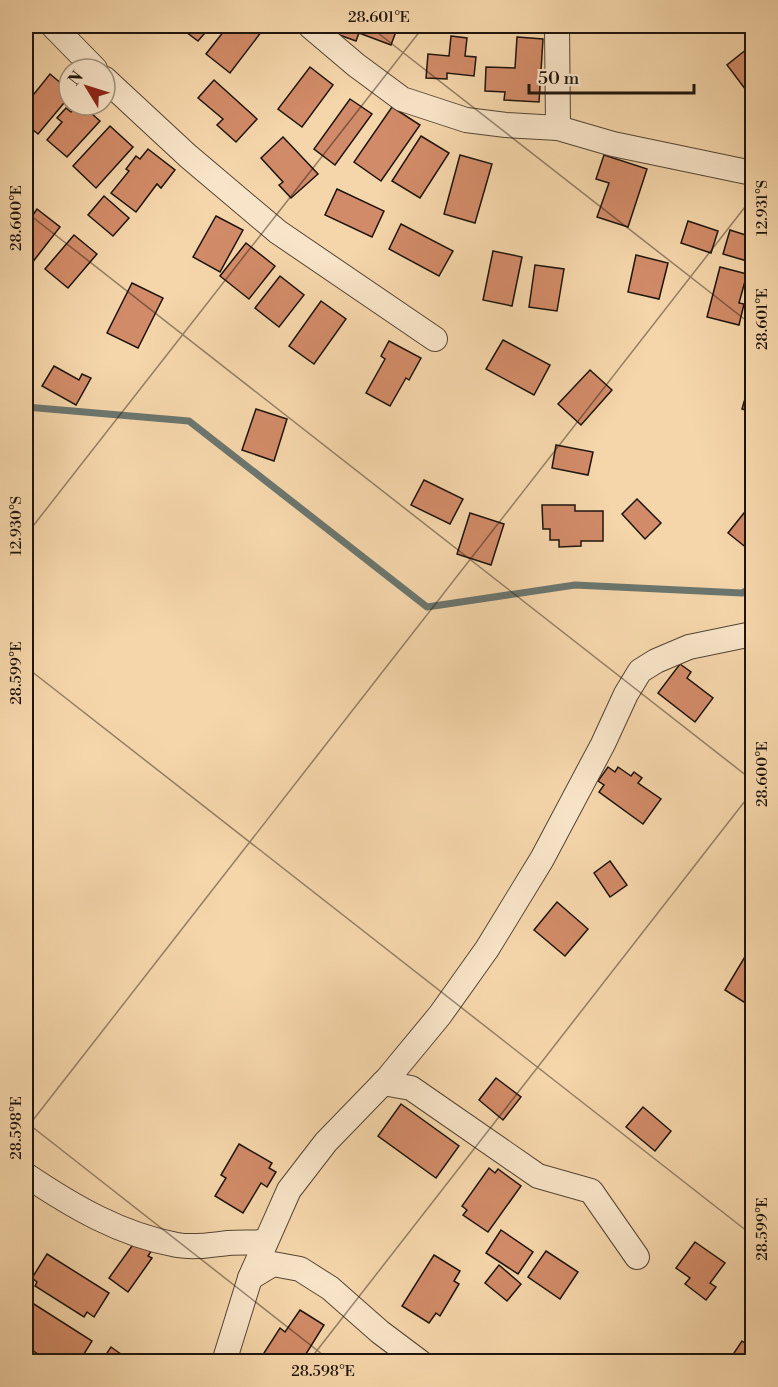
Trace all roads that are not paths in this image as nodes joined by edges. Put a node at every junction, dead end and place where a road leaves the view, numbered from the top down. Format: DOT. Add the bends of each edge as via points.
graph roads {
  1 [pos="53,26"];
  2 [pos="310,26"];
  3 [pos="556,26"];
  4 [pos="83,57"];
  5 [pos="117,90"];
  6 [pos="558,128"];
  7 [pos="753,173"];
  8 [pos="435,339"];
  9 [pos="753,634"];
  10 [pos="383,1083"];
  11 [pos="26,1175"];
  12 [pos="265,1242"];
  13 [pos="637,1257"];
  14 [pos="250,1278"];
  15 [pos="224,1362"];
  16 [pos="420,1362"];
  1 -- 4 [label="street"];
  2 -- 6 [label="street" via="402,99 466,120"];
  3 -- 6 [label="street"];
  5 -- 8 [label="street" via="278,232"];
  6 -- 7 [label="street" via="613,144"];
  9 -- 10 [label="street" via="689,647 640,671 542,859 487,949 440,1016"];
  10 -- 12 [label="street" via="307,1165 289,1190"];
  10 -- 13 [label="street" via="411,1088 538,1176 591,1191"];
  11 -- 12 [label="street" via="106,1223 144,1236 203,1247"];
  12 -- 14 [label="street"];
  14 -- 15 [label="street"];
  14 -- 16 [label="street" via="273,1264 300,1269 330,1288"];
}
